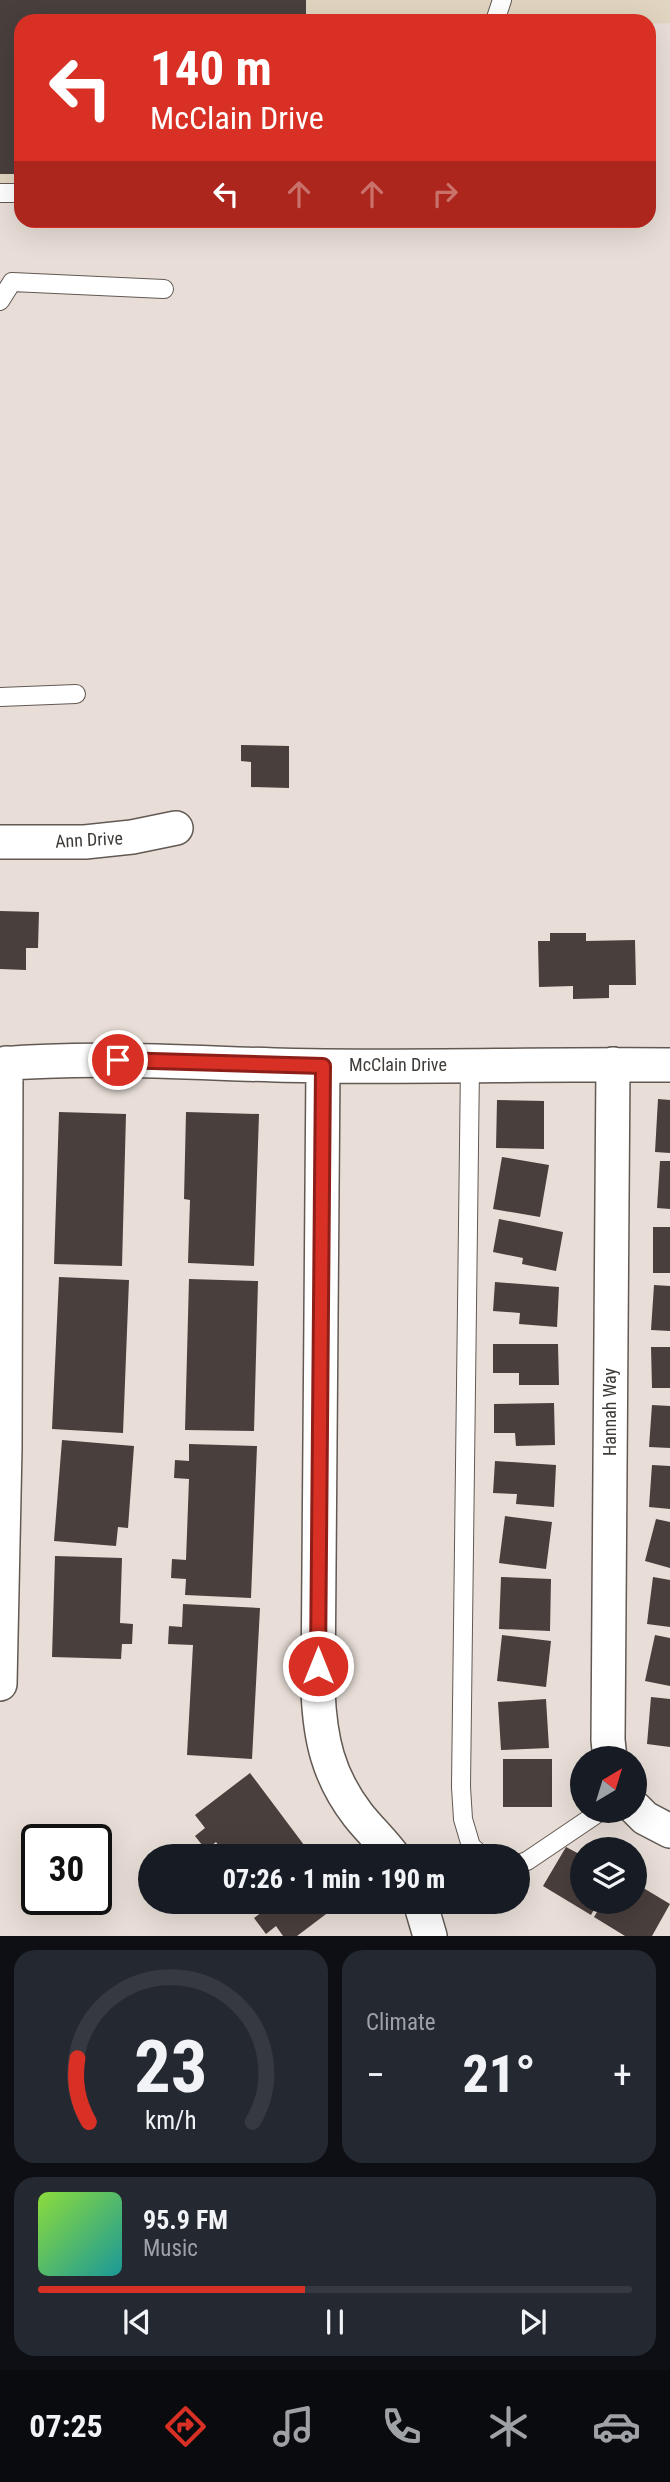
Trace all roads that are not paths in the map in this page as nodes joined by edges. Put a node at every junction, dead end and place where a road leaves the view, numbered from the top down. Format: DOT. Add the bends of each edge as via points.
graph roads {
  1 [pos="164,289"];
  2 [pos="0,301"];
  3 [pos="76,694"];
  4 [pos="0,697"];
  5 [pos="176,828"];
  6 [pos="0,842"];
  7 [pos="3,1064"];
  8 [pos="612,1064"];
  9 [pos="470,1065"];
  10 [pos="670,1065"];
  11 [pos="323,1066"];
  12 [pos="3,1448"];
  13 [pos="0,1684"];
  14 [pos="609,1746"];
  15 [pos="648,1820"];
  16 [pos="582,1824"];
  17 [pos="670,1831"];
  18 [pos="383,1844"];
  19 [pos="470,1844"];
  20 [pos="530,1859"];
  21 [pos="424,1914"];
  22 [pos="430,1936"];
  1 -- 2 [label="lane" via="12,282"];
  3 -- 4 [label="lane"];
  5 -- 6 [label="street, Ann Drive" via="85,842"];
  7 -- 11 [label="street, McClain Drive" via="65,1060"];
  7 -- 12 [label="street"];
  8 -- 9 [label="street, McClain Drive"];
  8 -- 10 [label="street, McClain Drive"];
  8 -- 14 [label="street, Hannah Way"];
  9 -- 11 [label="street, McClain Drive"];
  9 -- 19 [label="lane" via="461,1787"];
  11 -- 18 [label="street" via="320,1728 338,1785"];
  12 -- 13 [label="street"];
  15 -- 17 [label="street"];
  16 -- 20 [label="lane"];
  21 -- 22 [label="street"];
}
